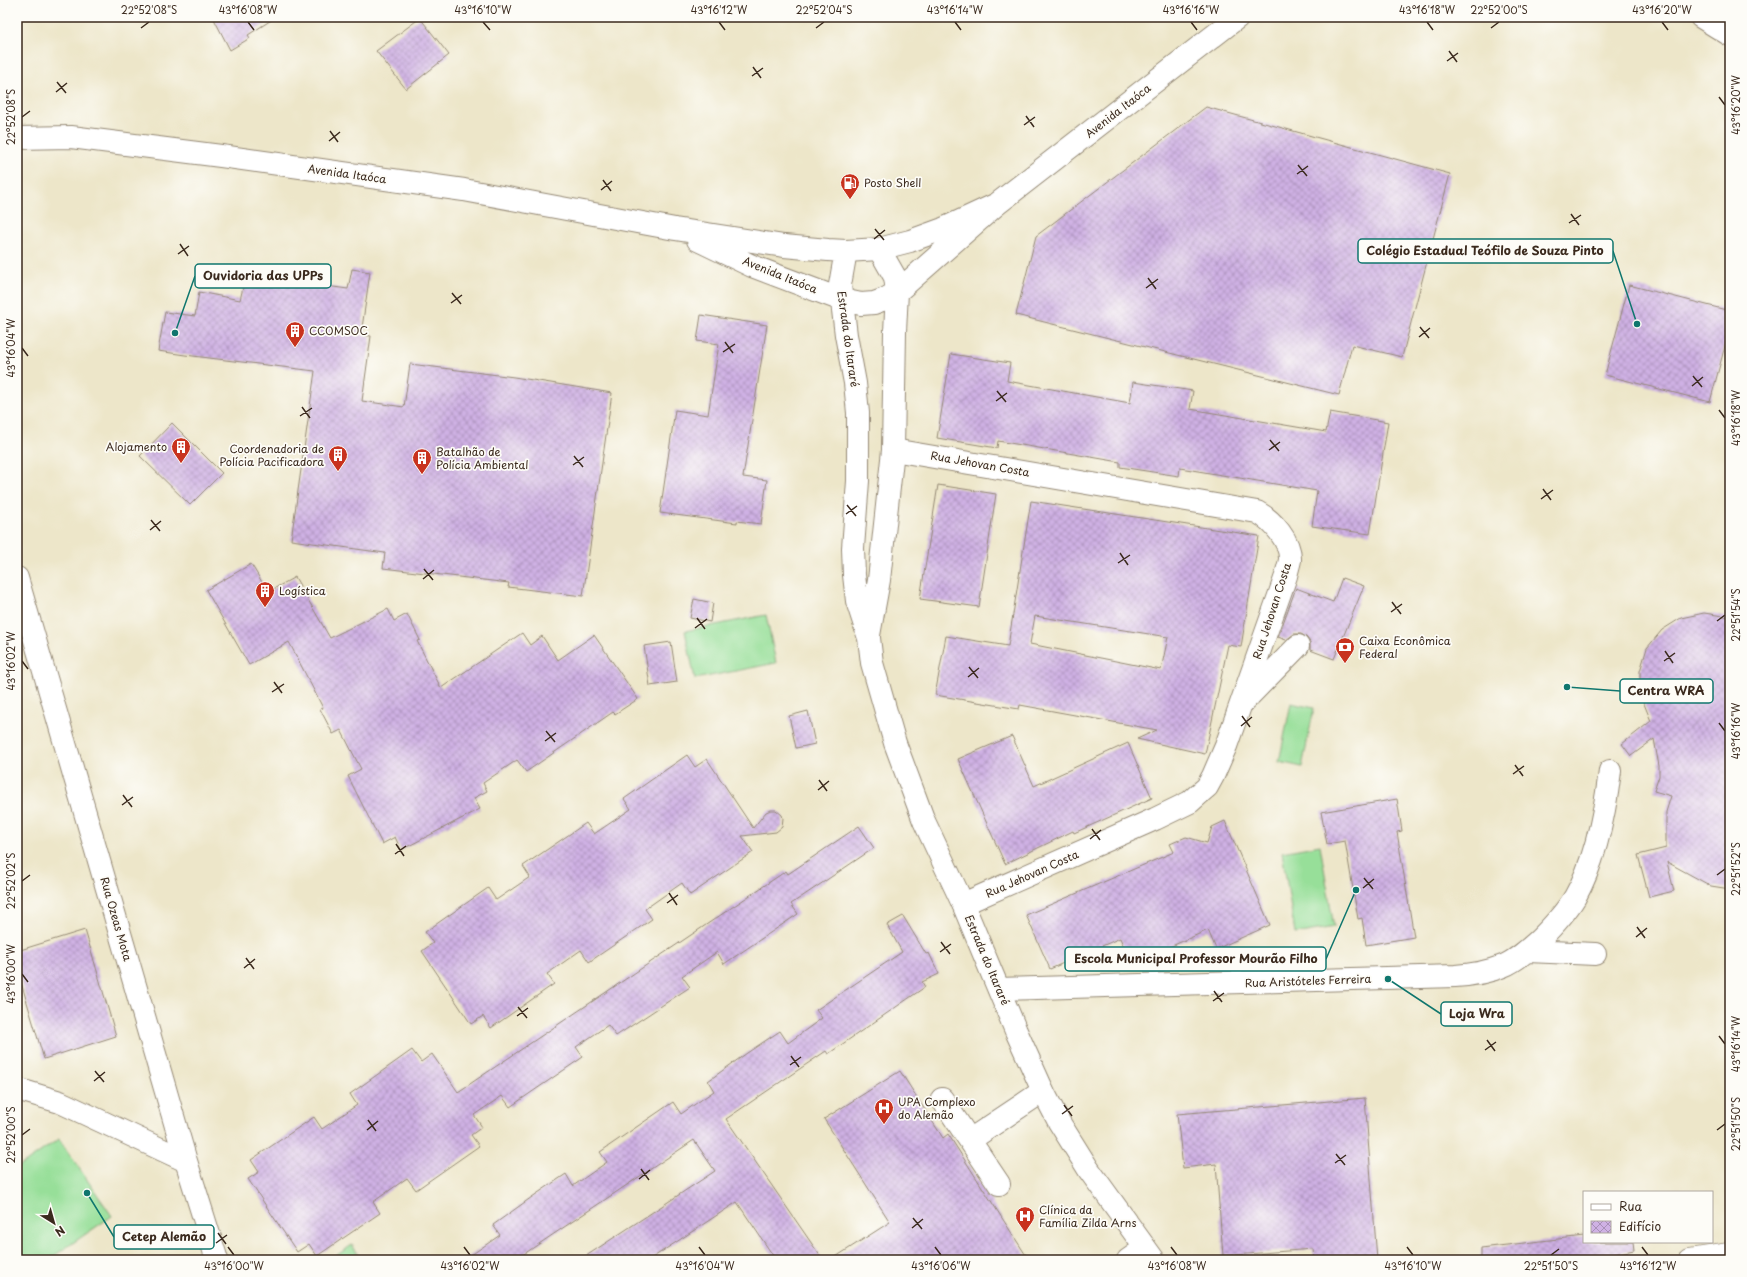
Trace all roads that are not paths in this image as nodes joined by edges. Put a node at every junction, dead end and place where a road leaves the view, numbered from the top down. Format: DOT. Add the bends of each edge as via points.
graph roads {
  1 [pos="1238,17"];
  2 [pos="1701,17"];
  3 [pos="1730,35"];
  4 [pos="17,123"];
  5 [pos="71,137"];
  6 [pos="17,138"];
  7 [pos="998,204"];
  8 [pos="675,229"];
  9 [pos="879,249"];
  10 [pos="846,251"];
  11 [pos="897,292"];
  12 [pos="842,300"];
  13 [pos="893,450"];
  14 [pos="17,578"];
  15 [pos="869,638"];
  16 [pos="1298,646"];
  17 [pos="1241,704"];
  18 [pos="1610,771"];
  19 [pos="963,904"];
  20 [pos="1528,950"];
  21 [pos="1595,954"];
  22 [pos="999,989"];
  23 [pos="17,1089"];
  24 [pos="1043,1091"];
  25 [pos="942,1099"];
  26 [pos="970,1140"];
  27 [pos="186,1161"];
  28 [pos="999,1184"];
  29 [pos="1730,1254"];
  30 [pos="1142,1256"];
  31 [pos="217,1260"];
  32 [pos="1690,1260"];
  1 -- 7 [label="main road, Avenida Itaóca"];
  2 -- 3 [label="main road"];
  4 -- 5 [label="main road"];
  5 -- 6 [label="main road, Avenida Itaóca"];
  5 -- 8 [label="main road, Avenida Itaóca" via="464,190"];
  7 -- 9 [label="main road, Avenida Itaóca" via="943,229"];
  7 -- 11 [label="main road, Avenida Itaóca"];
  8 -- 10 [label="main road, Avenida Itaóca" via="784,246"];
  8 -- 12 [label="main road, Avenida Itaóca" via="752,266"];
  9 -- 10 [label="main road"];
  9 -- 11 [label="main road, Estrada do Itararé" via="895,277"];
  10 -- 12 [label="main road, Estrada do Itararé" via="841,277"];
  11 -- 12 [label="main road, Avenida Itaóca" via="885,299 861,304"];
  11 -- 13 [label="main road, Estrada do Itararé"];
  12 -- 15 [label="main road, Estrada do Itararé" via="858,412 854,575 857,600"];
  13 -- 15 [label="main road, Estrada do Itararé" via="879,580"];
  13 -- 17 [label="main road, Rua Jehovan Costa" via="1257,512 1265,516 1279,530 1290,559"];
  14 -- 27 [label="main road, Rua Ozeas Mota"];
  15 -- 19 [label="main road, Estrada do Itararé" via="872,663 895,743 924,822"];
  16 -- 17 [label="main road"];
  17 -- 19 [label="main road, Rua Jehovan Costa" via="1213,776 1207,787 1190,802"];
  18 -- 20 [label="main road, Rua Aristóteles Ferreira" via="1605,810 1582,884 1565,911"];
  19 -- 22 [label="main road, Estrada do Itararé"];
  20 -- 21 [label="main road"];
  20 -- 22 [label="main road, Rua Aristóteles Ferreira" via="1504,966 1476,974 1456,976"];
  22 -- 24 [label="main road, Estrada do Itararé"];
  23 -- 27 [label="main road" via="60,1102"];
  24 -- 26 [label="main road"];
  24 -- 30 [label="main road, Estrada do Itararé" via="1059,1122"];
  25 -- 26 [label="main road"];
  26 -- 28 [label="main road"];
  27 -- 31 [label="main road, Rua Ozeas Mota"];
  29 -- 32 [label="main road"];
}
